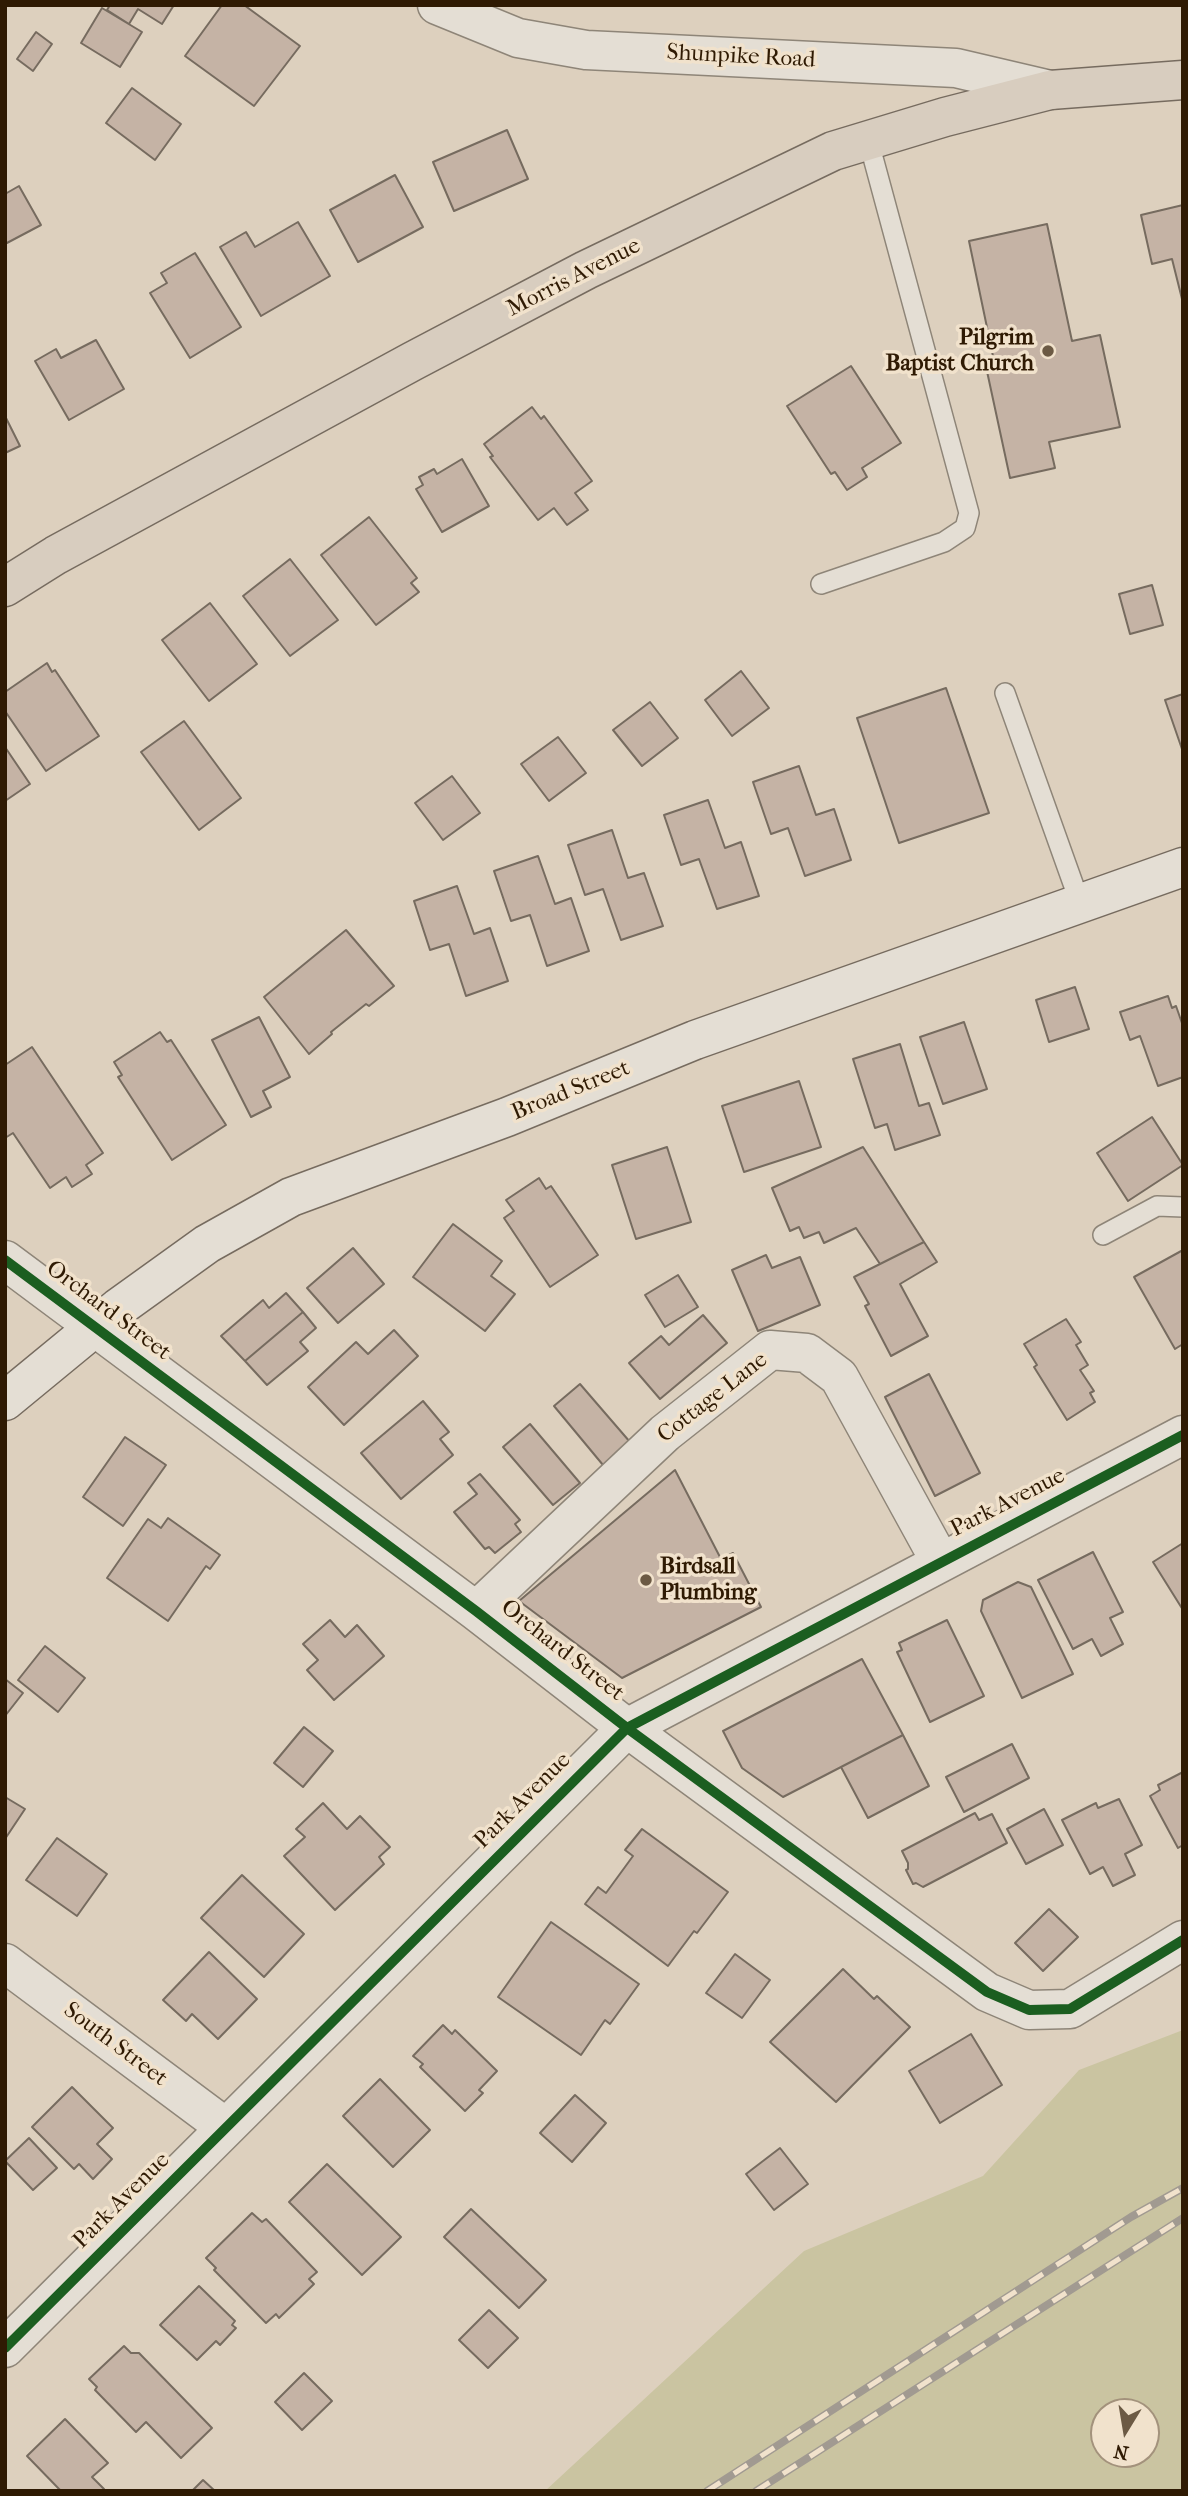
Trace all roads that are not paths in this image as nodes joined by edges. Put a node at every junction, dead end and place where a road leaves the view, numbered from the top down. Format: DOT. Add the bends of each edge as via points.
graph roads {
  1 [pos="437,5"];
  2 [pos="1183,80"];
  3 [pos="1050,90"];
  4 [pos="868,139"];
  5 [pos="821,584"];
  6 [pos="5,587"];
  7 [pos="1005,693"];
  8 [pos="1183,867"];
  9 [pos="1080,903"];
  10 [pos="1183,1207"];
  11 [pos="1103,1236"];
  12 [pos="5,1260"];
  13 [pos="94,1326"];
  14 [pos="5,1401"];
  15 [pos="1183,1435"];
  16 [pos="940,1561"];
  17 [pos="476,1611"];
  18 [pos="627,1728"];
  19 [pos="1183,1940"];
  20 [pos="5,1963"];
  21 [pos="225,2127"];
  22 [pos="5,2348"];
  1 -- 3 [label="street, Shunpike Road" via="517,38 586,50 956,68"];
  2 -- 3 [label="main road, Morris Avenue"];
  3 -- 4 [label="main road, Morris Avenue"];
  4 -- 5 [label="lane" via="969,513 965,528 944,542"];
  4 -- 6 [label="main road, Morris Avenue" via="833,151 586,270 56,555"];
  7 -- 9 [label="lane"];
  8 -- 9 [label="street, Broad Street"];
  9 -- 13 [label="street, Broad Street" via="695,1040 507,1117 291,1197 207,1244"];
  10 -- 11 [label="lane" via="1157,1206"];
  12 -- 13 [label="street, Orchard Street"];
  13 -- 14 [label="street, Broad Street"];
  13 -- 17 [label="street, Orchard Street"];
  15 -- 16 [label="street, Park Avenue"];
  16 -- 17 [label="street, Cottage Lane" via="839,1377 807,1353 770,1350 665,1433"];
  16 -- 18 [label="street, Park Avenue"];
  17 -- 18 [label="street, Orchard Street"];
  18 -- 19 [label="street, Orchard Street" via="987,1992 1030,2010 1070,2009"];
  18 -- 21 [label="street, Park Avenue"];
  20 -- 21 [label="street, South Street"];
  21 -- 22 [label="street, Park Avenue"];
}
